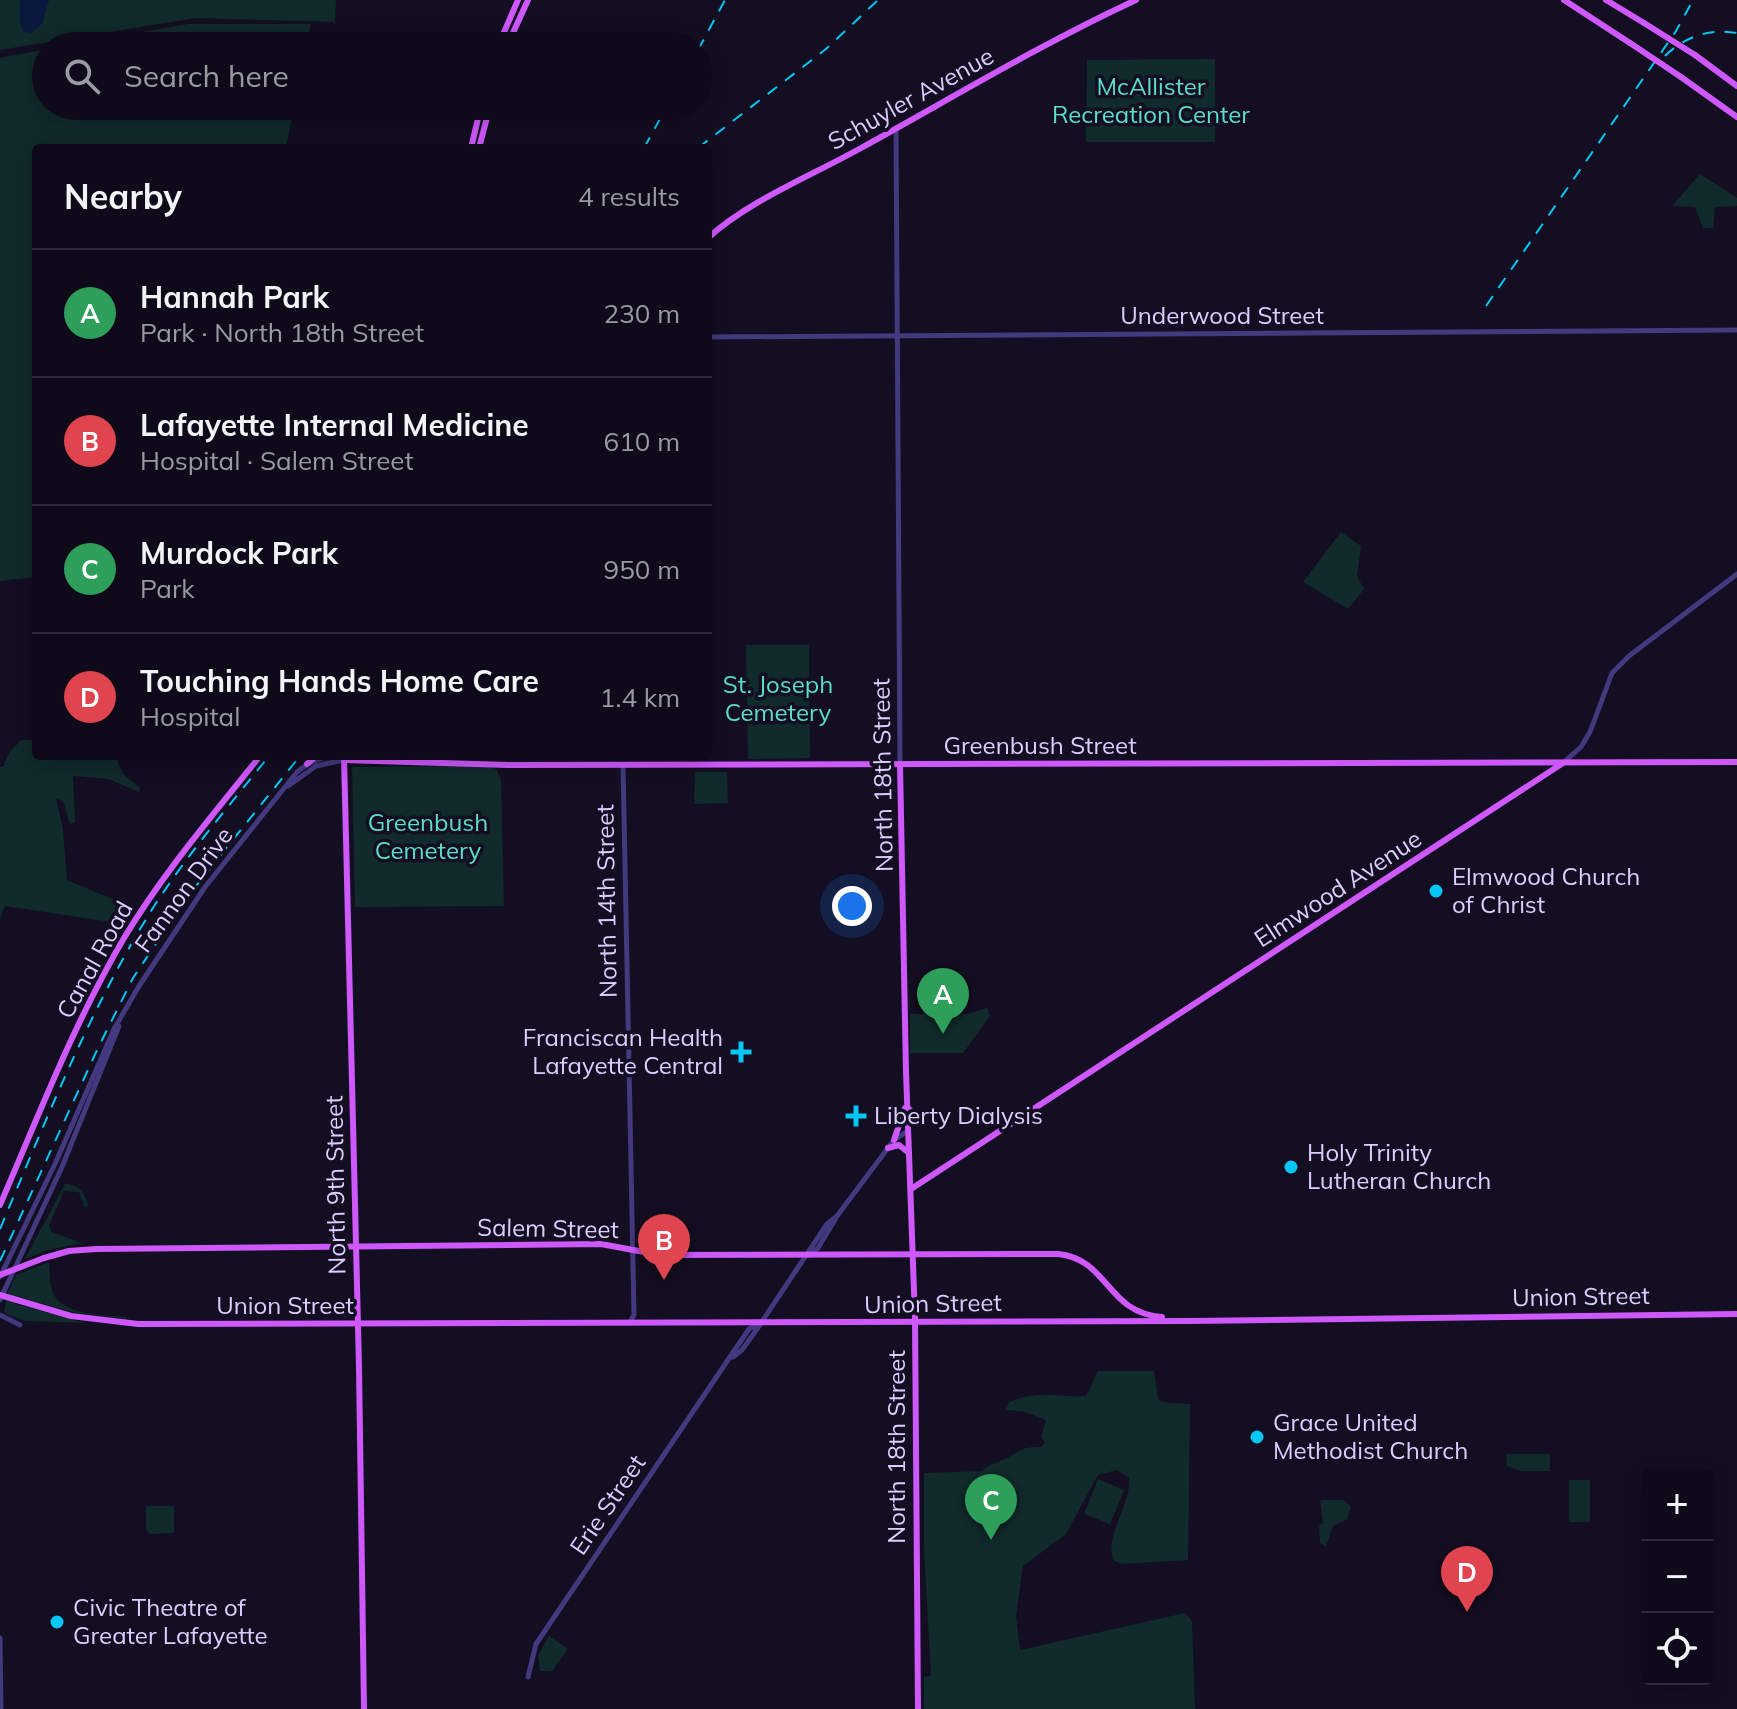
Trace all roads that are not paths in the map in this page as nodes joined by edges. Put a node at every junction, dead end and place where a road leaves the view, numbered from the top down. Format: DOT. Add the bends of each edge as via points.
graph roads {
  1 [pos="518,0"];
  2 [pos="528,0"];
  3 [pos="1136,0"];
  4 [pos="1564,0"];
  5 [pos="1606,0"];
  6 [pos="504,32"];
  7 [pos="513,32"];
  8 [pos="1737,86"];
  9 [pos="1737,117"];
  10 [pos="478,120"];
  11 [pos="486,120"];
  12 [pos="896,128"];
  13 [pos="472,144"];
  14 [pos="480,144"];
  15 [pos="712,235"];
  16 [pos="1737,330"];
  17 [pos="712,337"];
  18 [pos="897,337"];
  19 [pos="1737,574"];
  20 [pos="257,760"];
  21 [pos="312,760"];
  22 [pos="321,760"];
  23 [pos="337,760"];
  24 [pos="344,760"];
  25 [pos="391,760"];
  26 [pos="674,760"];
  27 [pos="1737,762"];
  28 [pos="1563,763"];
  29 [pos="307,764"];
  30 [pos="900,764"];
  31 [pos="623,765"];
  32 [pos="674,765"];
  33 [pos="286,787"];
  34 [pos="907,1104"];
  35 [pos="928,1112"];
  36 [pos="908,1131"];
  37 [pos="894,1140"];
  38 [pos="888,1148"];
  39 [pos="909,1153"];
  40 [pos="59,1166"];
  41 [pos="911,1189"];
  42 [pos="0,1205"];
  43 [pos="356,1248"];
  44 [pos="633,1249"];
  45 [pos="808,1255"];
  46 [pos="913,1255"];
  47 [pos="0,1276"];
  48 [pos="0,1298"];
  49 [pos="1737,1314"];
  50 [pos="0,1315"];
  51 [pos="1172,1321"];
  52 [pos="762,1322"];
  53 [pos="915,1322"];
  54 [pos="630,1323"];
  55 [pos="358,1324"];
  56 [pos="20,1325"];
  57 [pos="0,1638"];
  58 [pos="528,1677"];
  59 [pos="1,1709"];
  60 [pos="364,1709"];
  61 [pos="918,1709"];
  1 -- 6 [label="main road"];
  2 -- 7 [label="main road"];
  3 -- 12 [label="main road, Schuyler Avenue"];
  4 -- 9 [label="main road, bridge"];
  5 -- 8 [label="main road, bridge"];
  10 -- 13 [label="main road"];
  11 -- 14 [label="main road"];
  12 -- 15 [label="main road, Schuyler Avenue"];
  12 -- 18 [label="street, North 18th Street"];
  16 -- 18 [label="street, Underwood Street"];
  17 -- 18 [label="street, Underwood Street"];
  18 -- 30 [label="street, North 18th Street"];
  19 -- 28 [label="street, Elmwood Avenue" via="1612,673 1590,732"];
  20 -- 42 [label="main road, Canal Road" via="166,875 123,940 67,1047"];
  21 -- 29 [label="main road"];
  22 -- 29 [label="street"];
  23 -- 33 [label="street, Fannon Drive" via="316,766"];
  24 -- 43 [label="main road, North 9th Street"];
  25 -- 31 [label="main road, Greenbush Street"];
  26 -- 32 [label="main road"];
  27 -- 28 [label="main road, Greenbush Street"];
  28 -- 30 [label="main road, Greenbush Street"];
  28 -- 41 [label="main road, Elmwood Avenue"];
  29 -- 33 [label="street, Fannon Drive"];
  30 -- 32 [label="main road, Greenbush Street"];
  30 -- 34 [label="main road, North 18th Street"];
  31 -- 32 [label="main road, Greenbush Street"];
  31 -- 44 [label="street, North 14th Street"];
  33 -- 40 [label="street, Fannon Drive" via="189,909 139,986"];
  34 -- 35 [label="main road" via="915,1115"];
  34 -- 36 [label="main road, North 18th Street"];
  34 -- 37 [label="main road"];
  36 -- 37 [label="street, Erie Street"];
  36 -- 39 [label="main road, North 18th Street"];
  37 -- 38 [label="street, Erie Street"];
  38 -- 39 [label="main road" via="899,1145"];
  38 -- 45 [label="street, Erie Street"];
  39 -- 41 [label="main road, North 18th Street"];
  40 -- 47 [label="street"];
  40 -- 48 [label="street"];
  41 -- 46 [label="main road, North 18th Street"];
  43 -- 44 [label="main road, Salem Street" via="601,1244"];
  43 -- 47 [label="main road, Salem Street, bridge" via="69,1251"];
  43 -- 55 [label="main road, North 9th Street"];
  44 -- 45 [label="main road, Salem Street" via="660,1255"];
  44 -- 54 [label="street, North 14th Street"];
  45 -- 46 [label="main road, Salem Street"];
  45 -- 52 [label="street, Erie Street"];
  46 -- 51 [label="main road, Salem Street" via="1072,1257 1100,1276 1128,1308"];
  46 -- 53 [label="main road, North 18th Street"];
  48 -- 55 [label="main road, Union Street, bridge" via="129,1324"];
  49 -- 51 [label="main road, Union Street"];
  50 -- 56 [label="street"];
  51 -- 53 [label="main road, Union Street"];
  52 -- 53 [label="main road, Union Street"];
  52 -- 54 [label="main road, Union Street"];
  52 -- 58 [label="street, Erie Street" via="749,1329 536,1644"];
  53 -- 61 [label="main road, North 18th Street"];
  54 -- 55 [label="main road, Union Street"];
  55 -- 60 [label="main road, North 9th Street"];
  57 -- 59 [label="street"];
}
